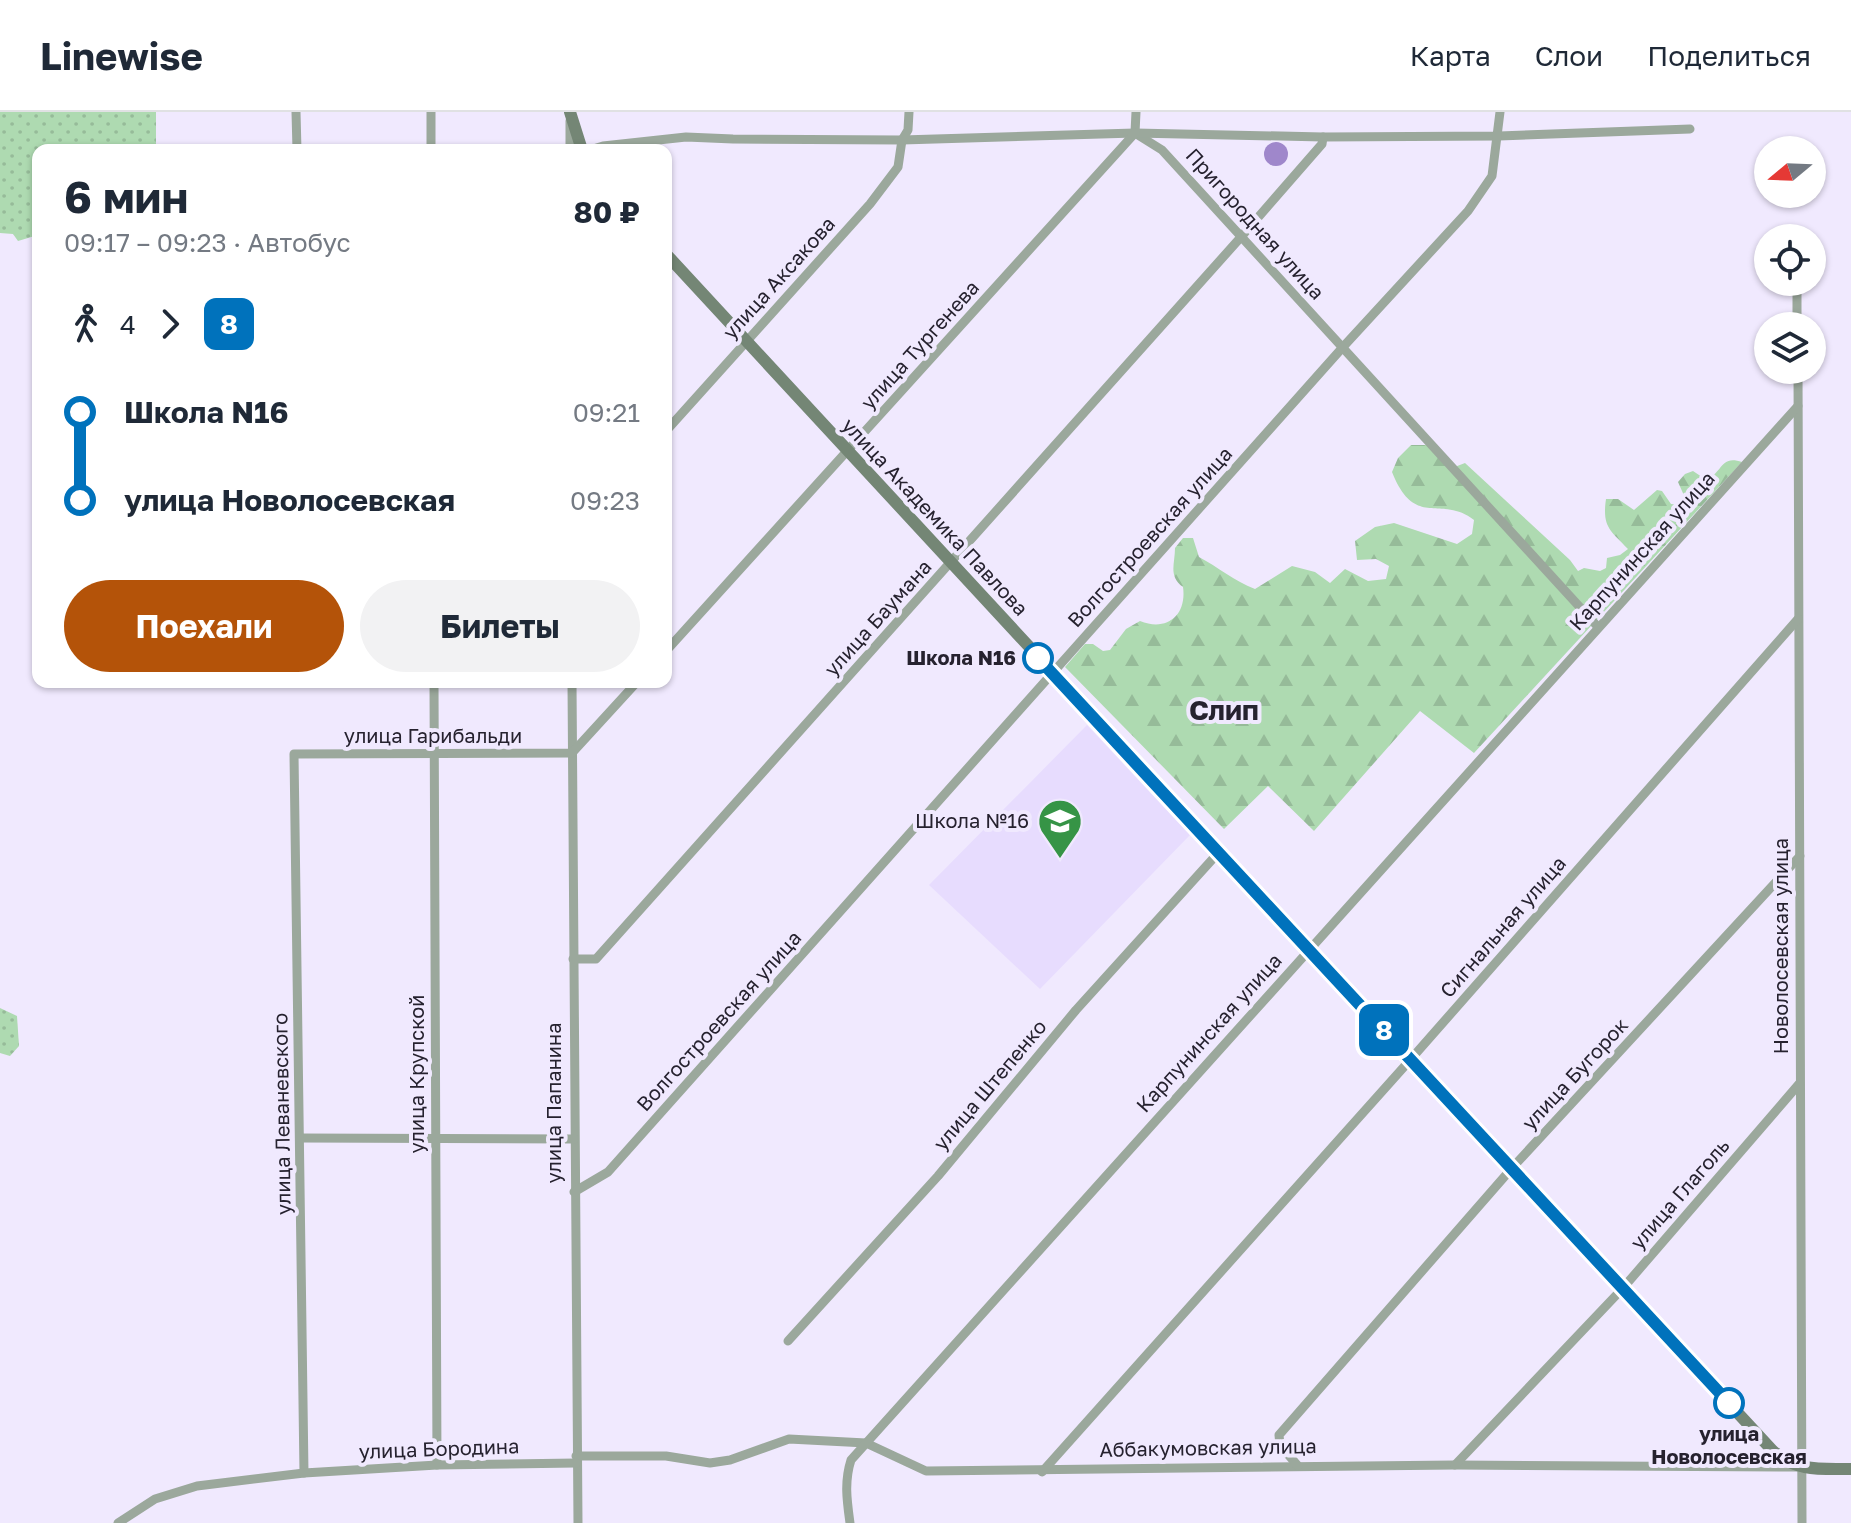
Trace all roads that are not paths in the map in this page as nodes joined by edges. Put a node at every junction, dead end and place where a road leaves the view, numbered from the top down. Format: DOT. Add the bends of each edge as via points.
graph roads {
  1 [pos="296,112"];
  2 [pos="431,112"];
  3 [pos="909,112"];
  4 [pos="1136,112"];
  5 [pos="1500,112"];
  6 [pos="570,113"];
  7 [pos="1690,129"];
  8 [pos="1135,133"];
  9 [pos="1499,136"];
  10 [pos="1323,137"];
  11 [pos="902,140"];
  12 [pos="297,144"];
  13 [pos="431,144"];
  14 [pos="570,144"];
  15 [pos="580,144"];
  16 [pos="621,144"];
  17 [pos="1241,237"];
  18 [pos="672,260"];
  19 [pos="746,340"];
  20 [pos="1343,347"];
  21 [pos="1798,384"];
  22 [pos="1798,406"];
  23 [pos="672,424"];
  24 [pos="848,453"];
  25 [pos="951,564"];
  26 [pos="1798,619"];
  27 [pos="1598,627"];
  28 [pos="672,644"];
  29 [pos="1053,674"];
  30 [pos="434,688"];
  31 [pos="572,688"];
  32 [pos="632,688"];
  33 [pos="572,753"];
  34 [pos="294,754"];
  35 [pos="434,754"];
  36 [pos="1219,852"];
  37 [pos="1800,856"];
  38 [pos="1308,949"];
  39 [pos="573,959"];
  40 [pos="1411,1059"];
  41 [pos="1799,1084"];
  42 [pos="300,1138"];
  43 [pos="436,1139"];
  44 [pos="574,1139"];
  45 [pos="1512,1168"];
  46 [pos="574,1192"];
  47 [pos="1623,1288"];
  48 [pos="788,1341"];
  49 [pos="866,1443"];
  50 [pos="576,1460"];
  51 [pos="437,1465"];
  52 [pos="1455,1465"];
  53 [pos="1298,1466"];
  54 [pos="1801,1468"];
  55 [pos="1851,1469"];
  56 [pos="1042,1472"];
  57 [pos="304,1473"];
  58 [pos="118,1523"];
  59 [pos="578,1523"];
  60 [pos="850,1523"];
  61 [pos="1802,1523"];
  1 -- 12 [label="street"];
  2 -- 13 [label="street"];
  3 -- 11 [label="street, улица Аксакова"];
  4 -- 8 [label="street"];
  5 -- 9 [label="street, Волгостроевская улица"];
  6 -- 14 [label="street"];
  6 -- 15 [label="street"];
  7 -- 9 [label="street"];
  8 -- 10 [label="street"];
  8 -- 11 [label="street"];
  8 -- 17 [label="street, Пригородная улица" via="1162,150"];
  8 -- 24 [label="street, улица Тургенева"];
  9 -- 10 [label="street"];
  9 -- 20 [label="street, Волгостроевская улица" via="1486,188"];
  10 -- 17 [label="street, улица Баумана"];
  11 -- 16 [label="street" via="686,137"];
  11 -- 19 [label="street, улица Аксакова" via="898,167 870,204"];
  17 -- 20 [label="street, Пригородная улица"];
  17 -- 25 [label="street, улица Баумана"];
  18 -- 19 [label="street, улица Академика Павлова"];
  19 -- 23 [label="street, улица Аксакова"];
  19 -- 24 [label="street, улица Академика Павлова"];
  20 -- 27 [label="street, Пригородная улица"];
  20 -- 29 [label="street, Волгостроевская улица"];
  21 -- 22 [label="street, Новолосевская улица"];
  22 -- 26 [label="street, Новолосевская улица"];
  22 -- 27 [label="street, Карпунинская улица"];
  24 -- 25 [label="street, улица Академика Павлова"];
  24 -- 28 [label="street, улица Тургенева"];
  25 -- 29 [label="street, улица Академика Павлова"];
  25 -- 39 [label="street, улица Баумана" via="596,959"];
  26 -- 37 [label="street, Новолосевская улица"];
  26 -- 40 [label="street, Сигнальная улица"];
  27 -- 38 [label="street, Карпунинская улица"];
  29 -- 36 [label="street, улица Академика Павлова"];
  29 -- 46 [label="street, Волгостроевская улица" via="608,1172"];
  30 -- 35 [label="street, улица Крупской"];
  31 -- 33 [label="street, улица Папанина"];
  32 -- 33 [label="street"];
  33 -- 35 [label="street, улица Гарибальди"];
  33 -- 39 [label="street, улица Папанина"];
  34 -- 35 [label="street, улица Гарибальди"];
  34 -- 42 [label="street, улица Леваневского"];
  35 -- 43 [label="street, улица Крупской"];
  36 -- 38 [label="street, улица Академика Павлова"];
  36 -- 48 [label="street, улица Штепенко"];
  37 -- 41 [label="street, Новолосевская улица"];
  37 -- 45 [label="street, улица Бугорок"];
  38 -- 40 [label="street, улица Академика Павлова"];
  38 -- 49 [label="street, Карпунинская улица"];
  39 -- 44 [label="street, улица Папанина"];
  40 -- 45 [label="street, улица Академика Павлова"];
  40 -- 56 [label="street, Сигнальная улица"];
  41 -- 47 [label="street, улица Глаголь"];
  41 -- 54 [label="street, Новолосевская улица"];
  42 -- 43 [label="street"];
  42 -- 57 [label="street, улица Леваневского"];
  43 -- 44 [label="street"];
  43 -- 51 [label="street, улица Крупской"];
  44 -- 46 [label="street, улица Папанина"];
  45 -- 47 [label="street, улица Академика Павлова"];
  45 -- 53 [label="street, улица Бугорок" via="1279,1435 1280,1445"];
  46 -- 50 [label="street, улица Папанина"];
  47 -- 52 [label="street, улица Глаголь"];
  47 -- 54 [label="street, улица Академика Павлова" via="1772,1450"];
  49 -- 50 [label="street, Аббакумовская улица" via="789,1439 710,1463 666,1456"];
  49 -- 56 [label="street, Аббакумовская улица" via="926,1471"];
  49 -- 60 [label="street, Карпунинская улица" via="846,1474"];
  50 -- 51 [label="street, улица Бородина"];
  50 -- 59 [label="street, улица Папанина"];
  51 -- 57 [label="street, улица Бородина"];
  52 -- 53 [label="street, Аббакумовская улица"];
  52 -- 54 [label="street, Аббакумовская улица"];
  53 -- 56 [label="street, Аббакумовская улица"];
  54 -- 55 [label="street, Аббакумовская улица"];
  54 -- 61 [label="street, Новолосевская улица"];
  57 -- 58 [label="street, улица Бородина" via="197,1486 155,1499"];
}
